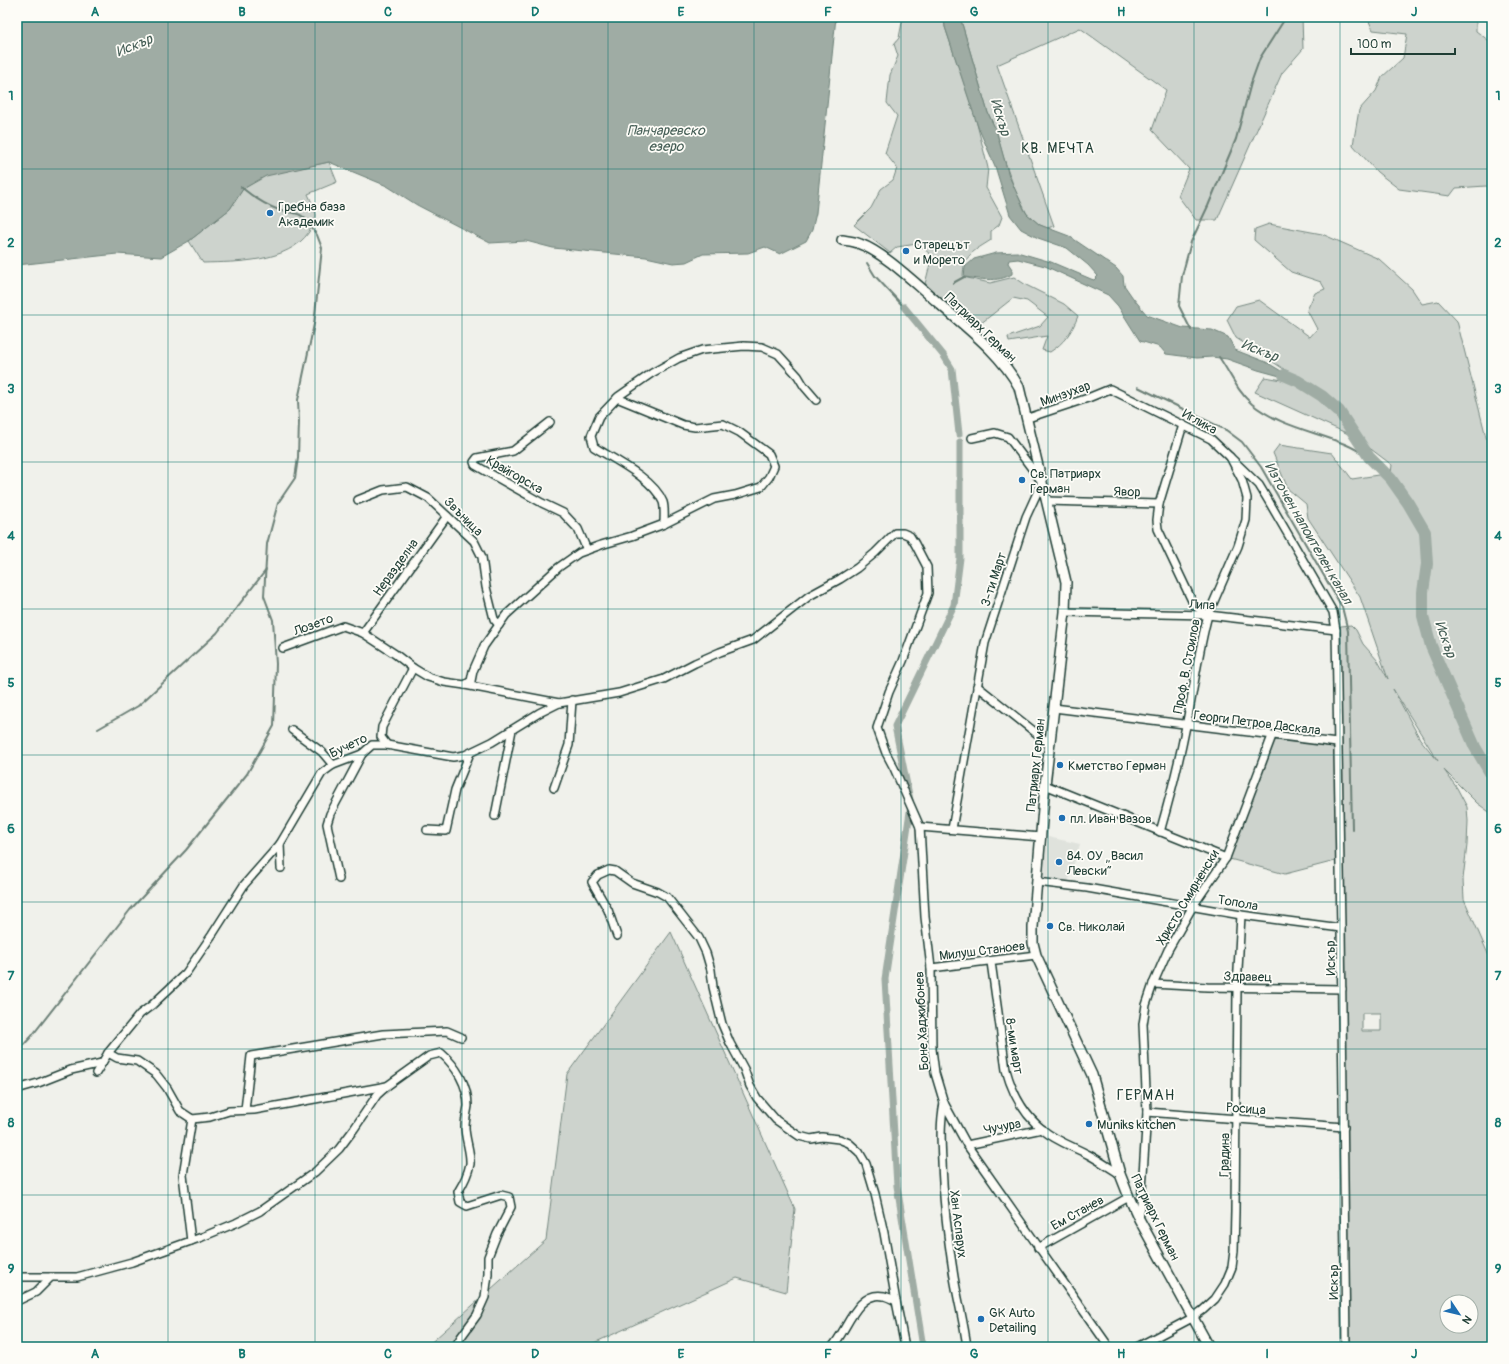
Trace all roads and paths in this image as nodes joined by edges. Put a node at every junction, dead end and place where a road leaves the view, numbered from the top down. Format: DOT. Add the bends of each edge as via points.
graph roads {
  1 [pos="842,240"];
  2 [pos="1110,389"];
  3 [pos="617,398"];
  4 [pos="816,400"];
  5 [pos="1028,418"];
  6 [pos="550,422"];
  7 [pos="1183,425"];
  8 [pos="972,438"];
  9 [pos="1230,457"];
  10 [pos="1042,482"];
  11 [pos="358,500"];
  12 [pos="1046,501"];
  13 [pos="1159,504"];
  14 [pos="447,516"];
  15 [pos="664,524"];
  16 [pos="587,550"];
  17 [pos="1065,612"];
  18 [pos="1208,616"];
  19 [pos="499,625"];
  20 [pos="1336,630"];
  21 [pos="363,632"];
  22 [pos="282,648"];
  23 [pos="412,668"];
  24 [pos="465,685"];
  25 [pos="977,686"];
  26 [pos="572,700"];
  27 [pos="559,703"];
  28 [pos="1054,708"];
  29 [pos="1186,725"];
  30 [pos="292,730"];
  31 [pos="512,730"];
  32 [pos="1272,736"];
  33 [pos="1338,743"];
  34 [pos="1050,744"];
  35 [pos="387,745"];
  36 [pos="470,753"];
  37 [pos="362,754"];
  38 [pos="333,765"];
  39 [pos="1045,785"];
  40 [pos="554,788"];
  41 [pos="495,816"];
  42 [pos="920,827"];
  43 [pos="427,830"];
  44 [pos="952,830"];
  45 [pos="1160,832"];
  46 [pos="1041,837"];
  47 [pos="280,844"];
  48 [pos="1226,858"];
  49 [pos="281,868"];
  50 [pos="340,879"];
  51 [pos="1037,882"];
  52 [pos="1193,906"];
  53 [pos="1241,915"];
  54 [pos="1341,928"];
  55 [pos="617,936"];
  56 [pos="1036,955"];
  57 [pos="991,962"];
  58 [pos="931,968"];
  59 [pos="1153,984"];
  60 [pos="1237,988"];
  61 [pos="1342,990"];
  62 [pos="461,1037"];
  63 [pos="108,1053"];
  64 [pos="102,1063"];
  65 [pos="96,1073"];
  66 [pos="387,1086"];
  67 [pos="17,1089"];
  68 [pos="944,1103"];
  69 [pos="245,1110"];
  70 [pos="1147,1112"];
  71 [pos="192,1119"];
  72 [pos="1236,1119"];
  73 [pos="1344,1127"];
  74 [pos="1042,1130"];
  75 [pos="967,1146"];
  76 [pos="1120,1174"];
  77 [pos="1129,1197"];
  78 [pos="1139,1219"];
  79 [pos="191,1241"];
  80 [pos="1038,1248"];
  81 [pos="17,1277"];
  82 [pos="51,1277"];
  83 [pos="17,1301"];
  84 [pos="896,1301"];
  85 [pos="1192,1318"];
  86 [pos="455,1347"];
  87 [pos="832,1347"];
  88 [pos="905,1347"];
  89 [pos="967,1347"];
  90 [pos="1109,1347"];
  91 [pos="1137,1347"];
  92 [pos="1209,1347"];
  93 [pos="1346,1347"];
  1 -- 5 [label="street, Патриарх Герман" via="860,243 880,255 984,344 1014,377"];
  2 -- 5 [label="street, Минзухар"];
  2 -- 7 [label="street, Иглика"];
  3 -- 4 [label="street" via="652,373 679,358 702,350 744,346 762,347 778,354"];
  3 -- 15 [label="street" via="599,417 590,436 594,447 654,487 664,503"];
  3 -- 15 [label="street" via="683,425 695,427 723,424 769,454 774,466 761,487 714,499"];
  5 -- 10 [label="street, Патриарх Герман"];
  6 -- 16 [label="street, Крайгорска" via="513,451 477,458 474,462 535,500 563,513 578,529"];
  7 -- 9 [label="street, Иглика" via="1210,439"];
  7 -- 13 [label="street, Проф. В. Стоилов"];
  8 -- 10 [label="street" via="995,433 1008,437"];
  9 -- 18 [label="street, Иглика" via="1248,498 1246,520 1238,546"];
  9 -- 20 [label="street, Искър" via="1259,485 1333,612"];
  10 -- 12 [label="street, Патриарх Герман"];
  10 -- 25 [label="street, 3-ти Март" via="1026,517 1004,582 985,643"];
  11 -- 14 [label="street, Звъница" via="383,490 407,487 428,498"];
  12 -- 13 [label="street, Явор"];
  12 -- 17 [label="street, Патриарх Герман" via="1066,582"];
  13 -- 18 [label="street, Проф. В. Стоилов" via="1157,520 1161,538 1194,605"];
  14 -- 19 [label="street, Звъница" via="474,541 482,557 494,619"];
  14 -- 21 [label="street, Неразделна"];
  15 -- 16 [label="street"];
  16 -- 19 [label="street" via="559,567 511,610"];
  17 -- 18 [label="street, Липа"];
  17 -- 28 [label="street, Патриарх Герман"];
  18 -- 20 [label="street, Липа"];
  18 -- 29 [label="street, Проф. В. Стоилов"];
  19 -- 24 [label="street" via="484,646 471,681"];
  20 -- 33 [label="street, Искър"];
  21 -- 22 [label="street, Лозето" via="343,626"];
  21 -- 23 [label="street, Лозето"];
  23 -- 24 [label="street, Лозето" via="428,677"];
  23 -- 35 [label="street" via="382,727 380,737"];
  24 -- 27 [label="street, Лозето"];
  25 -- 34 [label="street"];
  25 -- 44 [label="street, 3-ти Март"];
  26 -- 27 [label="street, Боне Хаджибонев"];
  26 -- 40 [label="street" via="569,745"];
  26 -- 42 [label="street, Боне Хаджибонев" via="640,688 664,679 695,662 753,640 809,596 857,568 895,533 903,533 910,536 927,568 928,593 877,728"];
  27 -- 31 [label="street, Бучето"];
  28 -- 29 [label="street, Георги Петров Даскала"];
  28 -- 34 [label="street, Патриарх Герман"];
  29 -- 32 [label="street, Георги Петров Даскала"];
  29 -- 45 [label="street, Проф. В. Стоилов"];
  30 -- 38 [label="street" via="322,752"];
  31 -- 36 [label="street, Бучето"];
  31 -- 41 [label="street"];
  32 -- 33 [label="street, Георги Петров Даскала"];
  32 -- 48 [label="street, Христо Смирненски"];
  33 -- 54 [label="street, Искър"];
  34 -- 39 [label="street, Патриарх Герман"];
  35 -- 36 [label="street, Бучето" via="452,756"];
  35 -- 37 [label="street, Бучето" via="372,745"];
  36 -- 43 [label="street" via="455,790 446,831"];
  37 -- 38 [label="street, Бучето"];
  37 -- 50 [label="street" via="327,824"];
  38 -- 47 [label="street, Бучето" via="322,773"];
  39 -- 45 [label="street"];
  39 -- 46 [label="street, Патриарх Герман"];
  42 -- 44 [label="street"];
  42 -- 58 [label="street, Боне Хаджибонев" via="925,917"];
  44 -- 46 [label="street"];
  45 -- 48 [label="street"];
  46 -- 51 [label="street, Патриарх Герман"];
  47 -- 49 [label="street"];
  47 -- 63 [label="street" via="244,885 186,973 140,1014"];
  48 -- 52 [label="street, Христо Смирненски"];
  51 -- 52 [label="street, Топола"];
  51 -- 56 [label="street, Патриарх Герман" via="1033,927"];
  52 -- 53 [label="street, Топола"];
  52 -- 59 [label="street, Христо Смирненски" via="1168,950"];
  53 -- 54 [label="street, Топола"];
  53 -- 60 [label="street, Градина"];
  54 -- 61 [label="street, Искър"];
  55 -- 84 [label="street" via="608,910 592,882 598,875 609,870 615,871 632,883 667,897 699,938 706,953 722,1024 730,1043 750,1086 776,1120 798,1136 811,1139 839,1139 849,1143 859,1152 866,1164 875,1194"];
  56 -- 57 [label="street, Милуш Станоев"];
  56 -- 76 [label="street, Патриарх Герман" via="1092,1075"];
  57 -- 58 [label="street, Милуш Станоев"];
  57 -- 74 [label="street, 8-ми март" via="1010,1086"];
  58 -- 68 [label="street, Боне Хаджибонев" via="932,1049 935,1073"];
  59 -- 60 [label="street, Здравец"];
  59 -- 70 [label="street, Христо Смирненски" via="1143,1024"];
  60 -- 61 [label="street, Здравец"];
  60 -- 72 [label="street, Градина"];
  61 -- 73 [label="street, Искър"];
  62 -- 69 [label="street" via="447,1031 383,1034 251,1056"];
  63 -- 64 [label="street"];
  63 -- 71 [label="street" via="117,1058 137,1061 156,1074 180,1111"];
  64 -- 65 [label="street"];
  64 -- 67 [label="street" via="71,1070"];
  66 -- 69 [label="street"];
  66 -- 79 [label="street" via="339,1149 315,1172 260,1211 236,1224"];
  66 -- 86 [label="street" via="429,1056 441,1053 450,1060 464,1086 468,1105 465,1128 470,1163 458,1192 460,1202 467,1206 501,1195 509,1198 511,1207 488,1257 485,1297 478,1315"];
  68 -- 75 [label="street, Боне Хаджибонев"];
  68 -- 89 [label="street, Хан Аспарух" via="941,1135 943,1196 954,1279"];
  69 -- 71 [label="street"];
  70 -- 72 [label="street, Росица"];
  70 -- 78 [label="street, Христо Смирненски"];
  71 -- 79 [label="street" via="183,1175"];
  72 -- 73 [label="street, Росица"];
  72 -- 85 [label="street, Градина" via="1232,1267 1215,1299"];
  73 -- 93 [label="street, Искър"];
  74 -- 75 [label="street, Чучура"];
  74 -- 76 [label="street, 8-ми март"];
  75 -- 80 [label="street, Боне Хаджибонев"];
  76 -- 77 [label="street, Патриарх Герман"];
  77 -- 78 [label="street, Патриарх Герман"];
  77 -- 80 [label="street, Ем Станев"];
  78 -- 85 [label="street, Патриарх Герман"];
  79 -- 82 [label="street" via="132,1262 77,1277"];
  80 -- 90 [label="street, Боне Хаджибонев"];
  81 -- 82 [label="street"];
  82 -- 83 [label="street" via="36,1292"];
  84 -- 87 [label="street" via="884,1296 864,1300 856,1308"];
  84 -- 88 [label="street"];
  85 -- 91 [label="street, Градина"];
  85 -- 92 [label="street, Патриарх Герман"];
}
